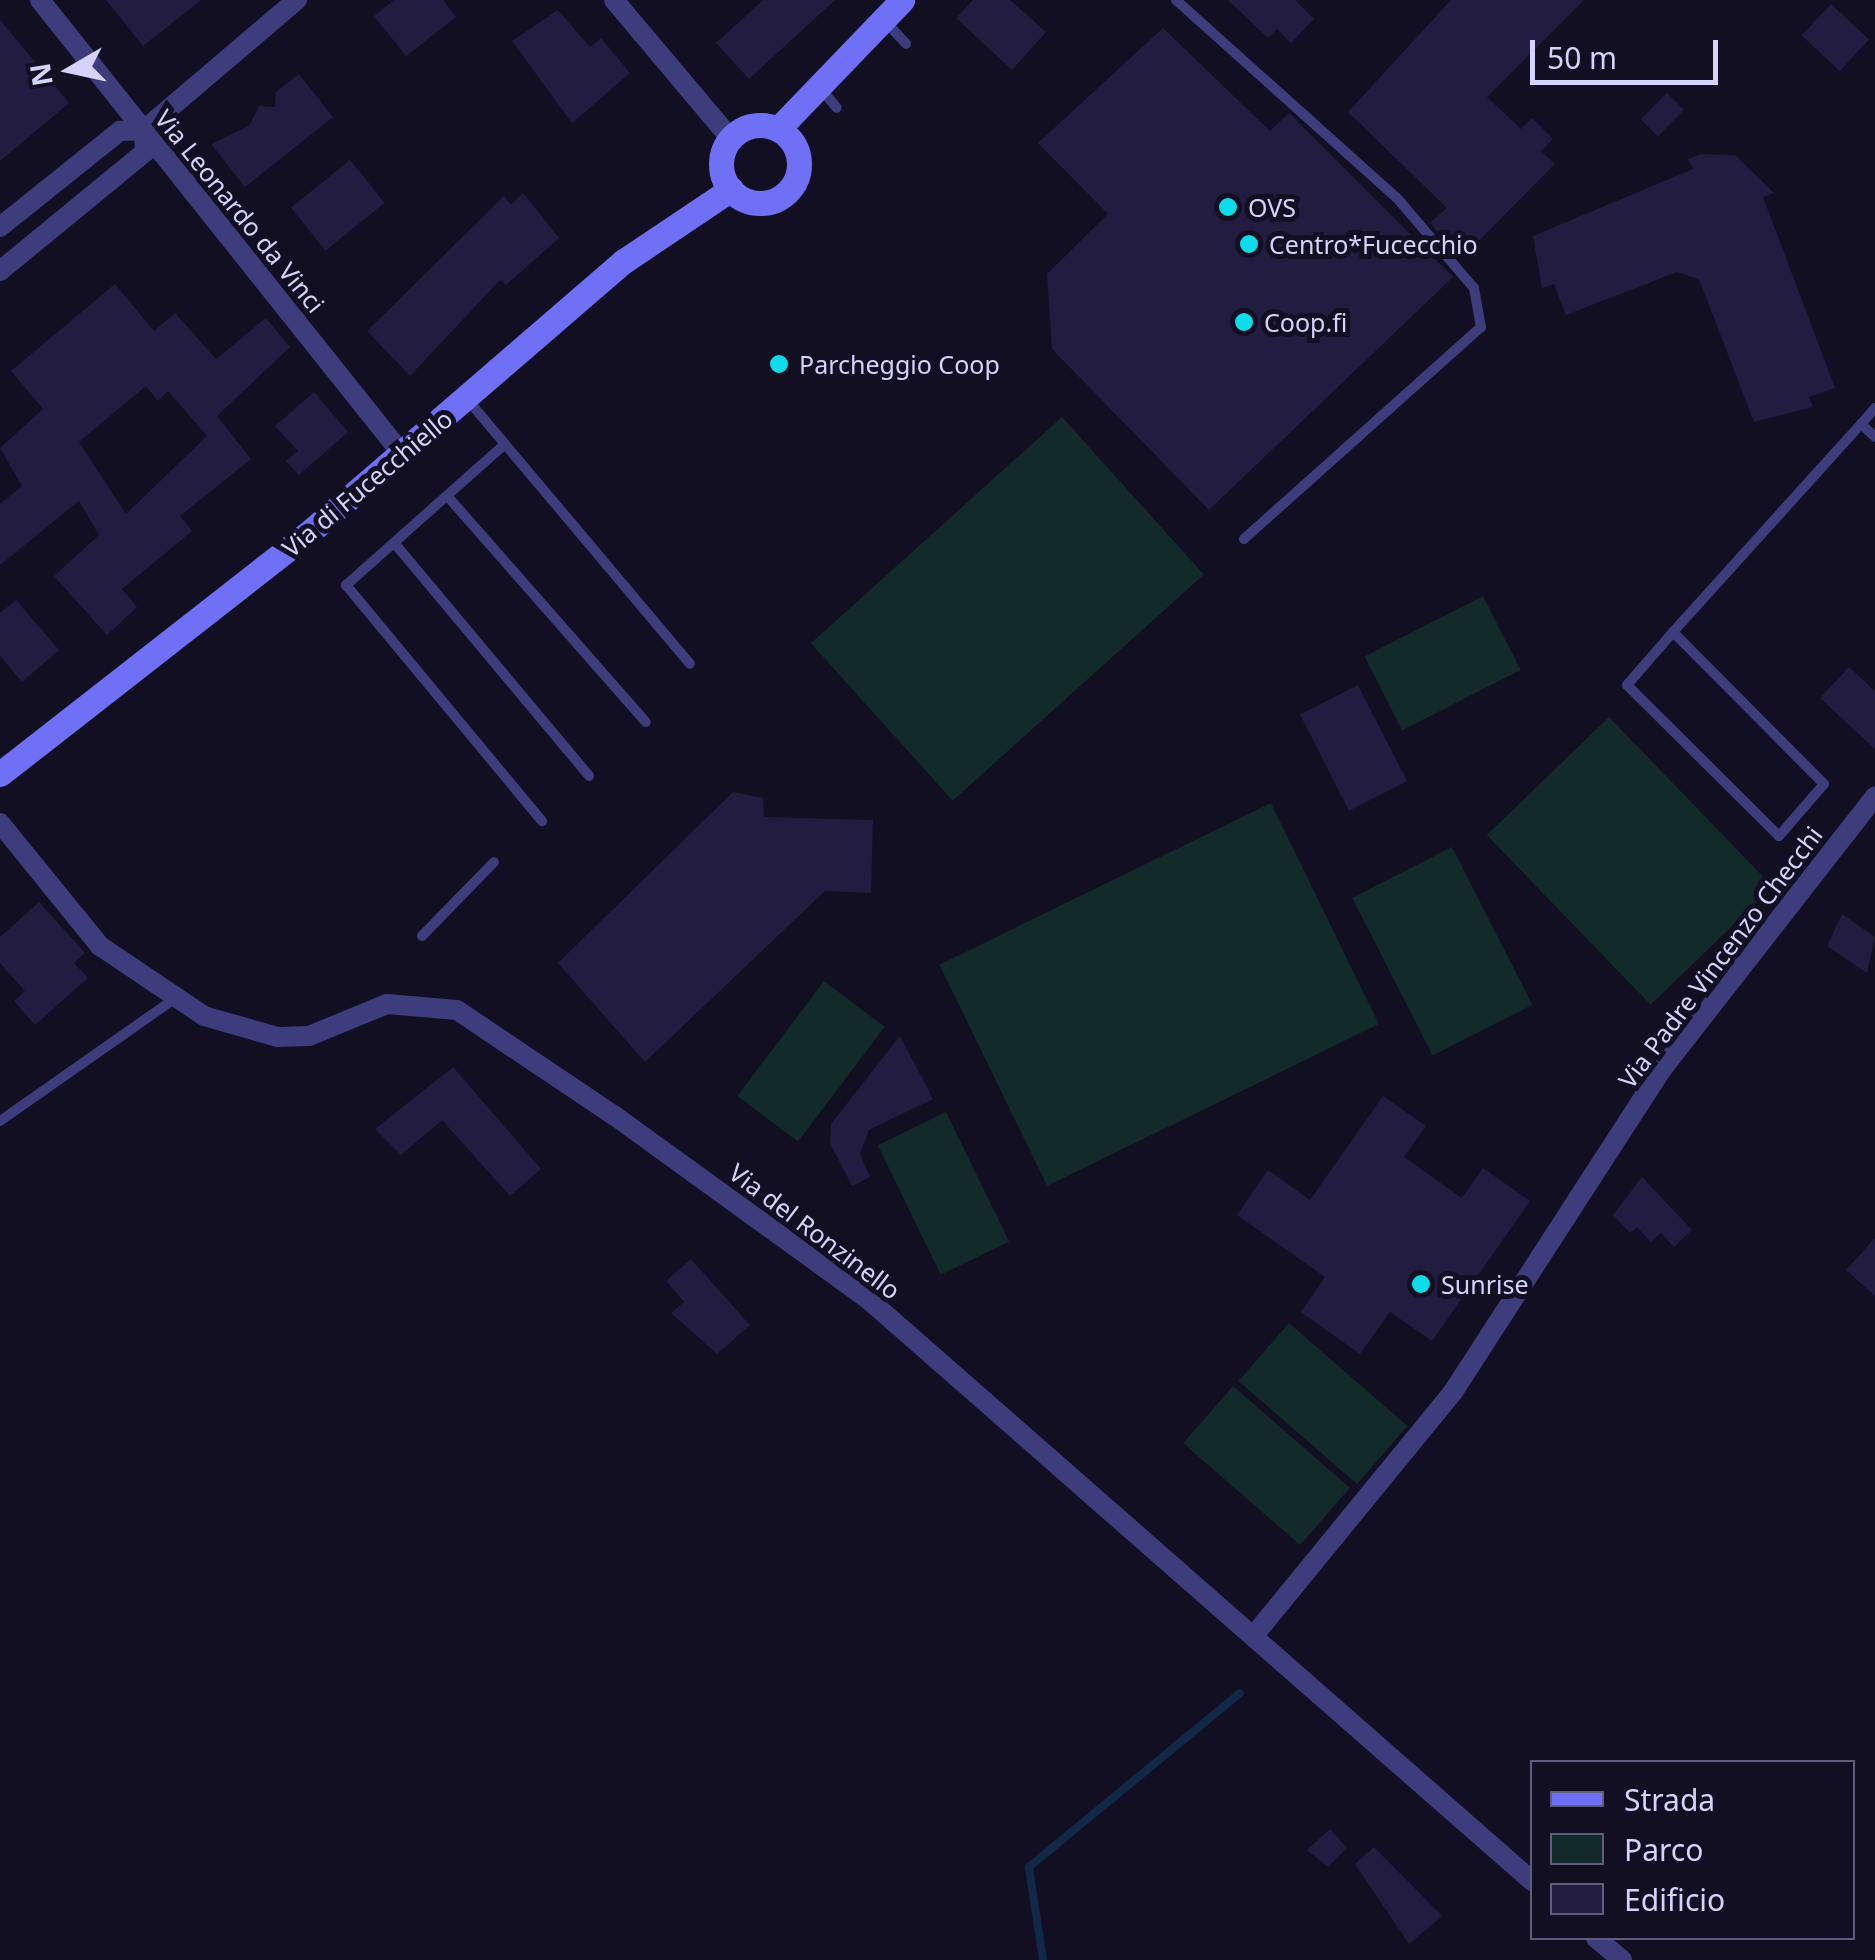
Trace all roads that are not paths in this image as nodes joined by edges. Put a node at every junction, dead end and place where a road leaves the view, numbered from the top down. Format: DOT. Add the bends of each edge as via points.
graph roads {
  1 [pos="40,0"];
  2 [pos="297,0"];
  3 [pos="614,0"];
  4 [pos="1176,0"];
  5 [pos="892,9"];
  6 [pos="906,44"];
  7 [pos="815,82"];
  8 [pos="837,108"];
  9 [pos="778,129"];
  10 [pos="144,130"];
  11 [pos="731,139"];
  12 [pos="731,189"];
  13 [pos="0,227"];
  14 [pos="0,272"];
  15 [pos="468,399"];
  16 [pos="1875,408"];
  17 [pos="1861,424"];
  18 [pos="1875,437"];
  19 [pos="505,444"];
  20 [pos="402,454"];
  21 [pos="449,498"];
  22 [pos="1244,539"];
  23 [pos="396,544"];
  24 [pos="1673,632"];
  25 [pos="690,664"];
  26 [pos="646,722"];
  27 [pos="0,774"];
  28 [pos="589,776"];
  29 [pos="1875,796"];
  30 [pos="542,821"];
  31 [pos="0,823"];
  32 [pos="494,862"];
  33 [pos="422,936"];
  34 [pos="172,1000"];
  35 [pos="0,1121"];
  36 [pos="1255,1634"];
  37 [pos="1530,1879"];
  38 [pos="1598,1940"];
  39 [pos="1622,1960"];
  1 -- 10 [label="street, Via Leonardo da Vinci"];
  2 -- 10 [label="street"];
  3 -- 11 [label="street"];
  4 -- 22 [label="lane" via="1397,198 1474,288 1481,327"];
  5 -- 6 [label="lane"];
  5 -- 7 [label="main road"];
  7 -- 8 [label="lane"];
  7 -- 9 [label="main road"];
  9 -- 11 [label="main road" via="753,126"];
  9 -- 12 [label="main road" via="800,160 793,186 762,203"];
  10 -- 13 [label="street" via="120,131"];
  10 -- 14 [label="street" via="145,152"];
  10 -- 20 [label="street, Via Leonardo da Vinci"];
  11 -- 12 [label="main road" via="722,158"];
  12 -- 15 [label="main road, Via di Fucecchiello" via="624,262"];
  15 -- 19 [label="lane"];
  15 -- 20 [label="main road, Via di Fucecchiello"];
  16 -- 17 [label="lane"];
  17 -- 18 [label="lane"];
  17 -- 24 [label="lane"];
  19 -- 21 [label="lane"];
  19 -- 25 [label="lane"];
  20 -- 27 [label="main road, Via di Fucecchiello"];
  21 -- 23 [label="lane"];
  21 -- 26 [label="lane"];
  23 -- 28 [label="lane"];
  23 -- 30 [label="lane" via="346,585"];
  24 -- 24 [label="lane" via="1627,685 1779,836 1824,784"];
  29 -- 36 [label="street, Via Padre Vincenzo Checchi" via="1662,1069 1453,1392"];
  31 -- 34 [label="street, Via del Ronzinello" via="100,946"];
  32 -- 33 [label="lane"];
  34 -- 35 [label="lane"];
  34 -- 36 [label="street, Via del Ronzinello" via="277,1037 309,1036 388,1004 456,1010 869,1300"];
  36 -- 37 [label="street, Via del Ronzinello"];
  38 -- 39 [label="street"];
}
